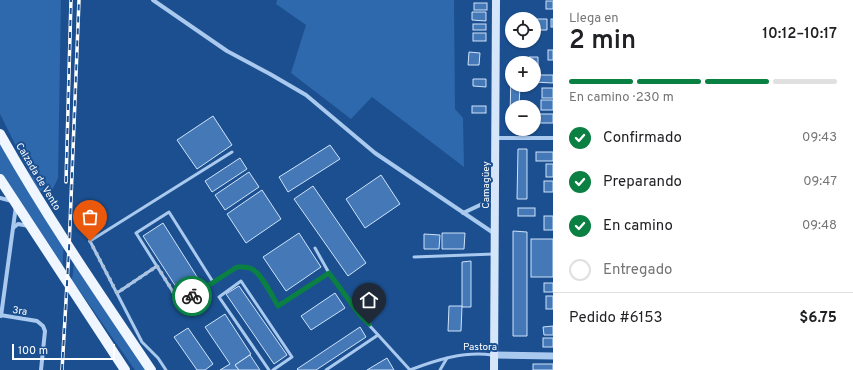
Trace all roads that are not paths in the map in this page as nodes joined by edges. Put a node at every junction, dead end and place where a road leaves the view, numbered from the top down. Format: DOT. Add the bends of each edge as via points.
graph roads {
  1 [pos="152,0"];
  2 [pos="496,0"];
  3 [pos="0,134"];
  4 [pos="495,138"];
  5 [pos="553,138"];
  6 [pos="232,152"];
  7 [pos="0,179"];
  8 [pos="0,198"];
  9 [pos="495,198"];
  10 [pos="15,203"];
  11 [pos="463,213"];
  12 [pos="31,227"];
  13 [pos="13,228"];
  14 [pos="495,234"];
  15 [pos="315,248"];
  16 [pos="494,254"];
  17 [pos="414,257"];
  18 [pos="157,266"];
  19 [pos="329,273"];
  20 [pos="213,282"];
  21 [pos="117,293"];
  22 [pos="1,316"];
  23 [pos="378,335"];
  24 [pos="494,355"];
  25 [pos="553,356"];
  26 [pos="447,358"];
  27 [pos="422,365"];
  28 [pos="41,370"];
  29 [pos="125,370"];
  30 [pos="151,370"];
  31 [pos="166,370"];
  32 [pos="269,370"];
  33 [pos="273,370"];
  34 [pos="326,370"];
  35 [pos="410,370"];
  36 [pos="422,370"];
  37 [pos="440,370"];
  38 [pos="494,370"];
  1 -- 11 [label="street" via="227,50 306,95 375,153"];
  2 -- 4 [label="main road, Camagüey"];
  3 -- 30 [label="main road, Calzada de Vento" via="69,249"];
  4 -- 5 [label="street"];
  4 -- 9 [label="main road, Camagüey"];
  6 -- 21 [label="lane" via="90,241"];
  7 -- 10 [label="main road"];
  8 -- 10 [label="street"];
  9 -- 11 [label="street"];
  9 -- 14 [label="main road, Camagüey"];
  10 -- 12 [label="main road"];
  10 -- 13 [label="street"];
  11 -- 14 [label="street"];
  12 -- 13 [label="street" via="18,224"];
  12 -- 29 [label="main road"];
  13 -- 22 [label="street"];
  14 -- 16 [label="main road, Camagüey"];
  15 -- 19 [label="lane"];
  16 -- 17 [label="lane"];
  16 -- 24 [label="main road, Camagüey"];
  18 -- 20 [label="lane" via="180,303"];
  18 -- 20 [label="lane" via="136,233 169,212"];
  18 -- 21 [label="lane"];
  19 -- 20 [label="lane" via="278,306 258,273 244,266 237,267"];
  19 -- 23 [label="lane"];
  21 -- 31 [label="lane" via="142,342"];
  22 -- 28 [label="street, 3ra" via="37,321 43,326 45,331"];
  23 -- 34 [label="lane"];
  23 -- 35 [label="lane"];
  24 -- 25 [label="street, Pastora"];
  24 -- 26 [label="lane, Pastora" via="476,354"];
  24 -- 38 [label="main road, Camagüey"];
  26 -- 27 [label="lane, Pastora"];
  26 -- 37 [label="lane"];
  27 -- 35 [label="lane, Pastora"];
  27 -- 36 [label="lane"];
  32 -- 33 [label="lane" via="219,297 241,282 292,357"];
}
